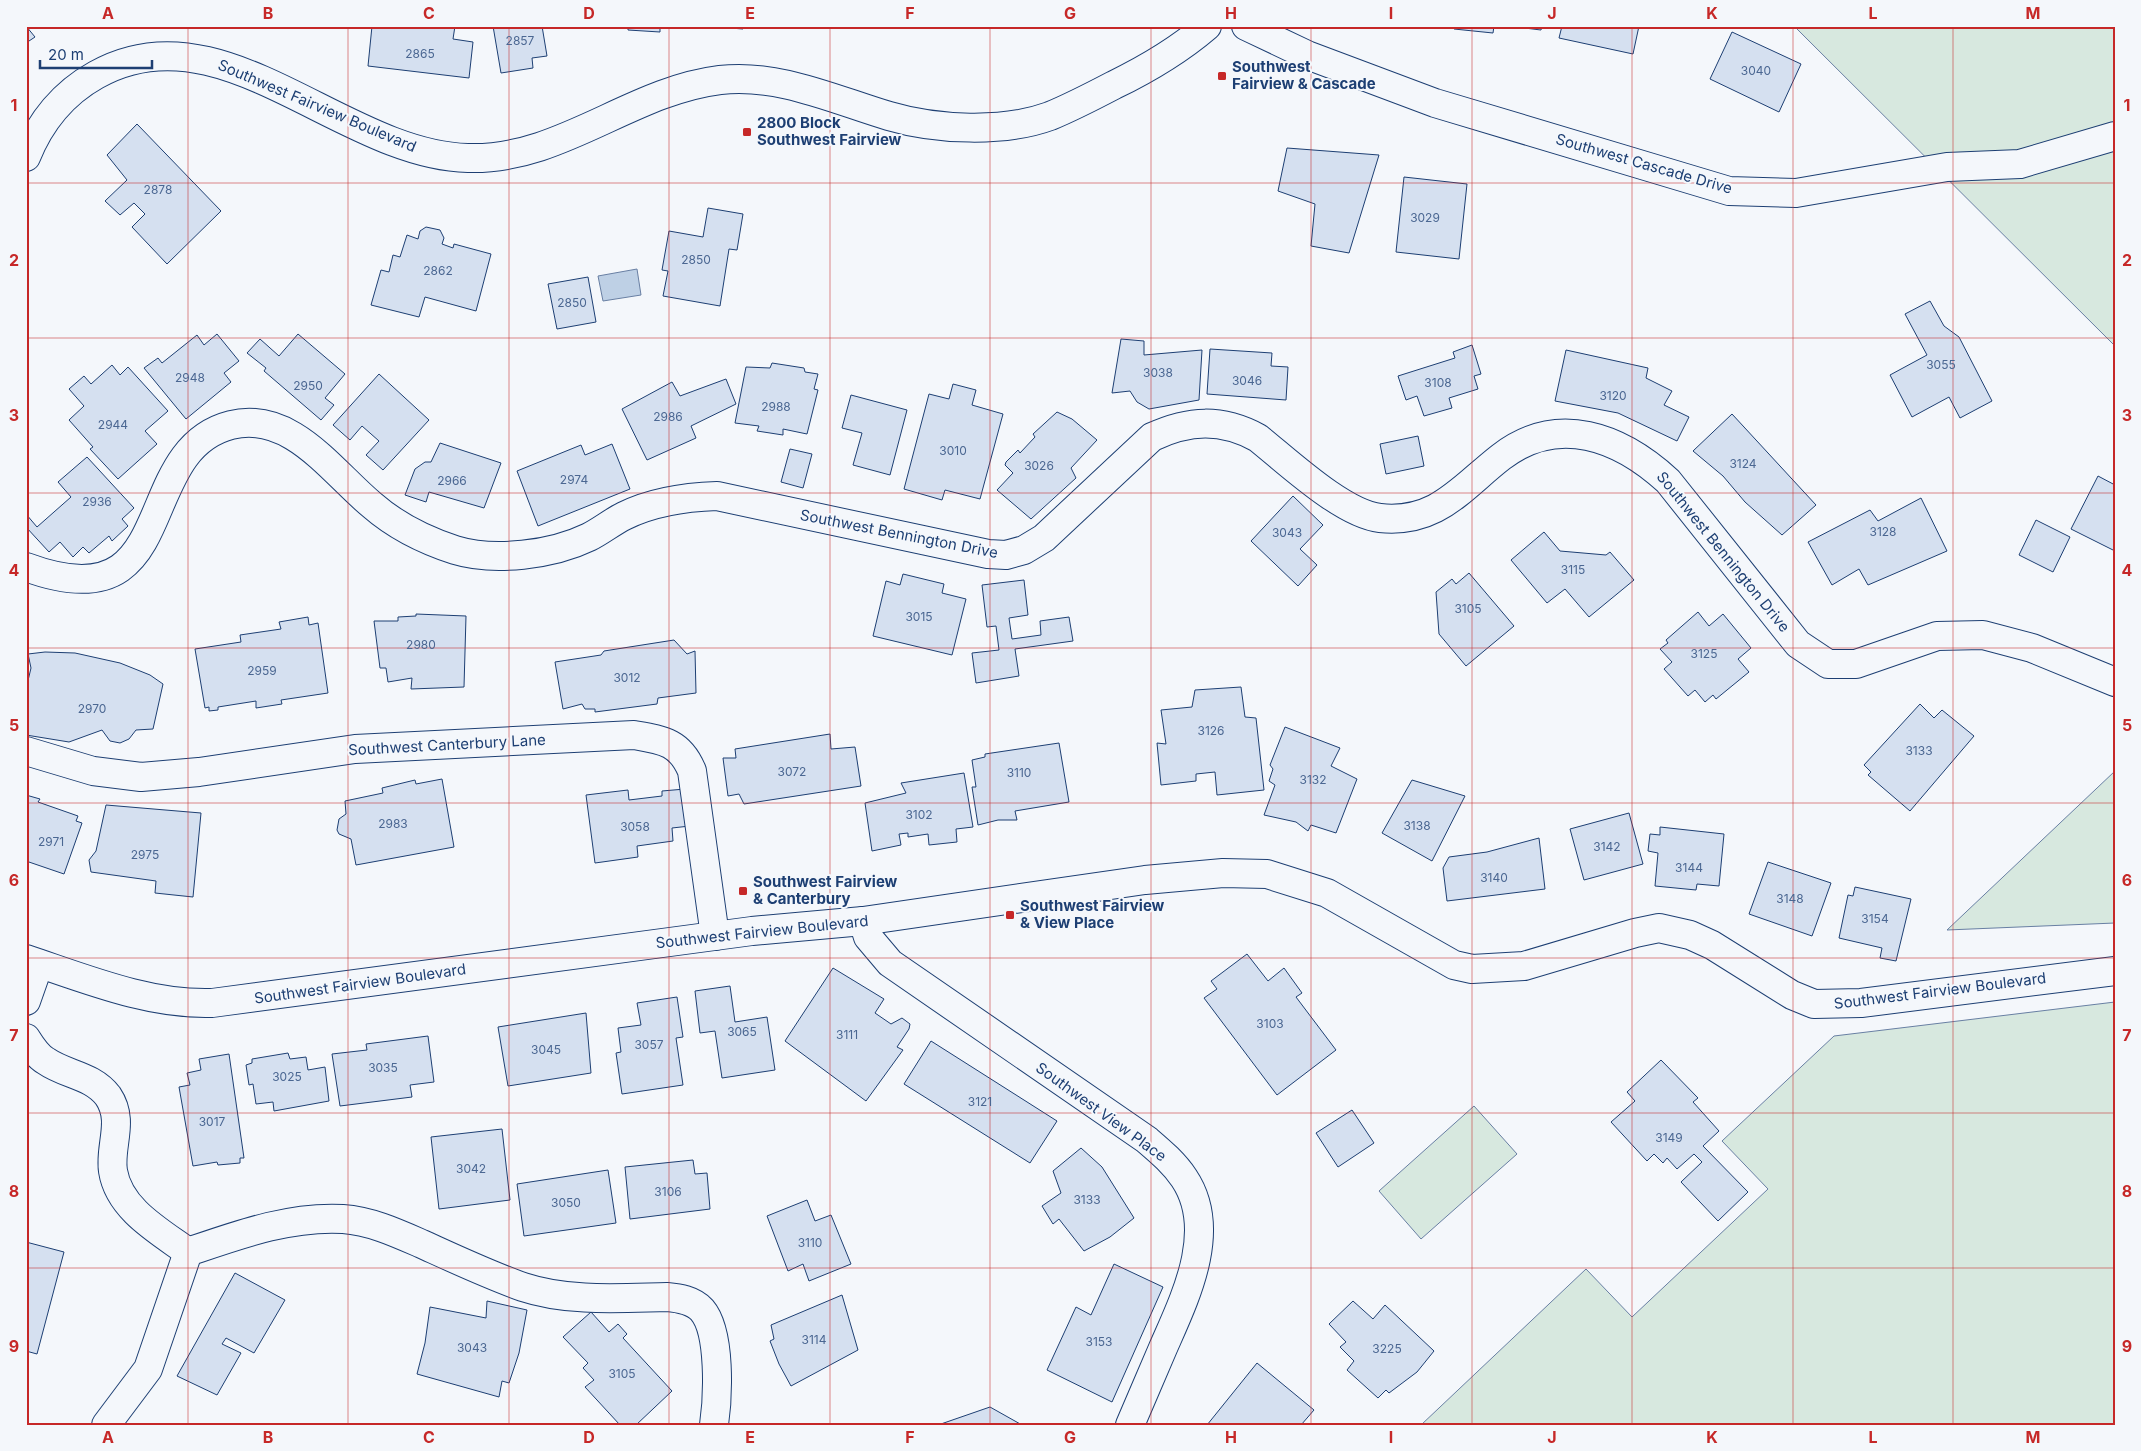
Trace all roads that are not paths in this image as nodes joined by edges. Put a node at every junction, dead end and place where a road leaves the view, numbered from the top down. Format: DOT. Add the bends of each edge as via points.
graph roads {
  1 [pos="1207,26"];
  2 [pos="1246,26"];
  3 [pos="2115,136"];
  4 [pos="26,158"];
  5 [pos="26,567"];
  6 [pos="2115,682"];
  7 [pos="26,750"];
  8 [pos="863,921"];
  9 [pos="715,936"];
  10 [pos="33,962"];
  11 [pos="2115,970"];
  12 [pos="26,1001"];
  13 [pos="26,1038"];
  14 [pos="188,1252"];
  15 [pos="106,1425"];
  16 [pos="714,1425"];
  17 [pos="1130,1425"];
  1 -- 4 [label="street, Southwest Fairview Boulevard" via="1158,62 1098,94 1048,117 1012,124 976,127 917,122 797,87 741,78 671,91 555,143 510,156 488,158 444,156 395,143 228,65 184,56 140,57 103,71 66,96 34,138"];
  2 -- 3 [label="street, Southwest Cascade Drive" via="1307,56 1435,103 1729,191 1796,193 1947,167 2020,164"];
  5 -- 6 [label="street, Southwest Bennington Drive" via="72,580 102,577 115,570 142,545 172,476 195,446 216,430 246,422 263,423 294,436 372,505 409,532 458,551 498,556 544,552 588,538 625,515 658,504 710,496 988,554 1006,555 1024,550 1058,527 1152,437 1171,428 1209,422 1258,438 1350,508 1381,518 1403,517 1420,515 1445,505 1517,447 1548,436 1584,434 1614,443 1649,463 1668,481 1798,644 1828,664 1856,664 1937,636 1983,635 2032,648"];
  7 -- 9 [label="street, Southwest Canterbury Lane" via="93,771 140,777 199,772 355,749 634,735 663,740 678,748 692,771"];
  8 -- 9 [label="street, Southwest Fairview Boulevard"];
  8 -- 11 [label="street, Southwest Fairview Boulevard" via="1146,880 1267,874 1327,893 1454,965 1472,968 1524,966 1659,928 1690,935 1712,945 1792,995 1814,1004 1861,1003"];
  8 -- 17 [label="street, Southwest View Place" via="868,937 890,963 1147,1140 1185,1179 1198,1221 1198,1250 1189,1288"];
  9 -- 10 [label="street, Southwest Fairview Boulevard" via="205,1003 162,1000"];
  10 -- 12 [label="street"];
  13 -- 14 [label="street" via="45,1061 96,1083 109,1098 117,1133 112,1169 117,1188 130,1206 151,1225"];
  14 -- 15 [label="street" via="148,1369"];
  14 -- 16 [label="street" via="281,1224 311,1219 344,1219 393,1231 524,1288 578,1297 680,1298 702,1310 711,1330 718,1378"];
}
